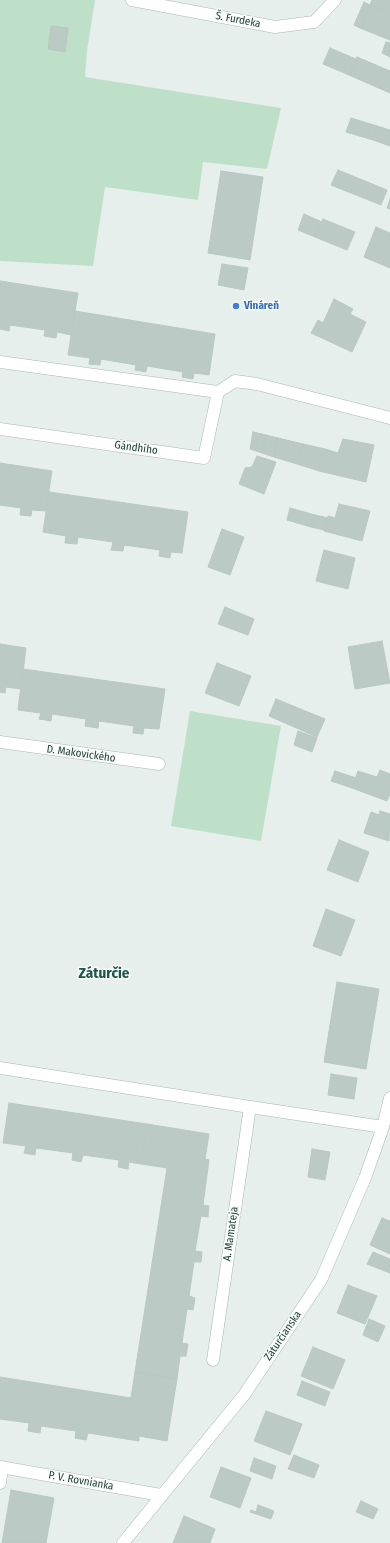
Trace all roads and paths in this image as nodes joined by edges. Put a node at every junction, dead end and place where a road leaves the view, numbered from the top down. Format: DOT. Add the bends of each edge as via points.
graph roads {
  1 [pos="132,0"];
  2 [pos="334,0"];
  3 [pos="0,362"];
  4 [pos="218,392"];
  5 [pos="390,418"];
  6 [pos="0,429"];
  7 [pos="1,745"];
  8 [pos="159,764"];
  9 [pos="0,1068"];
  10 [pos="390,1098"];
  11 [pos="250,1107"];
  12 [pos="383,1126"];
  13 [pos="213,1360"];
  14 [pos="1,1467"];
  15 [pos="0,1483"];
  16 [pos="162,1495"];
  17 [pos="123,1543"];
  1 -- 2 [label="street, Š. Furdeka" via="275,27 314,22"];
  3 -- 4 [label="street"];
  4 -- 5 [label="street" via="235,381 257,384"];
  4 -- 6 [label="street, Gándhího" via="204,458"];
  7 -- 8 [label="street, D. Makovického"];
  9 -- 11 [label="street"];
  10 -- 12 [label="street, Záturčianska"];
  11 -- 12 [label="street"];
  11 -- 13 [label="street, A. Mamateja"];
  12 -- 16 [label="street, Záturčianska" via="365,1178 321,1280 244,1395"];
  14 -- 15 [label="street"];
  14 -- 16 [label="street, P. V. Rovnianka"];
  16 -- 17 [label="street, Záturčianska"];
}
